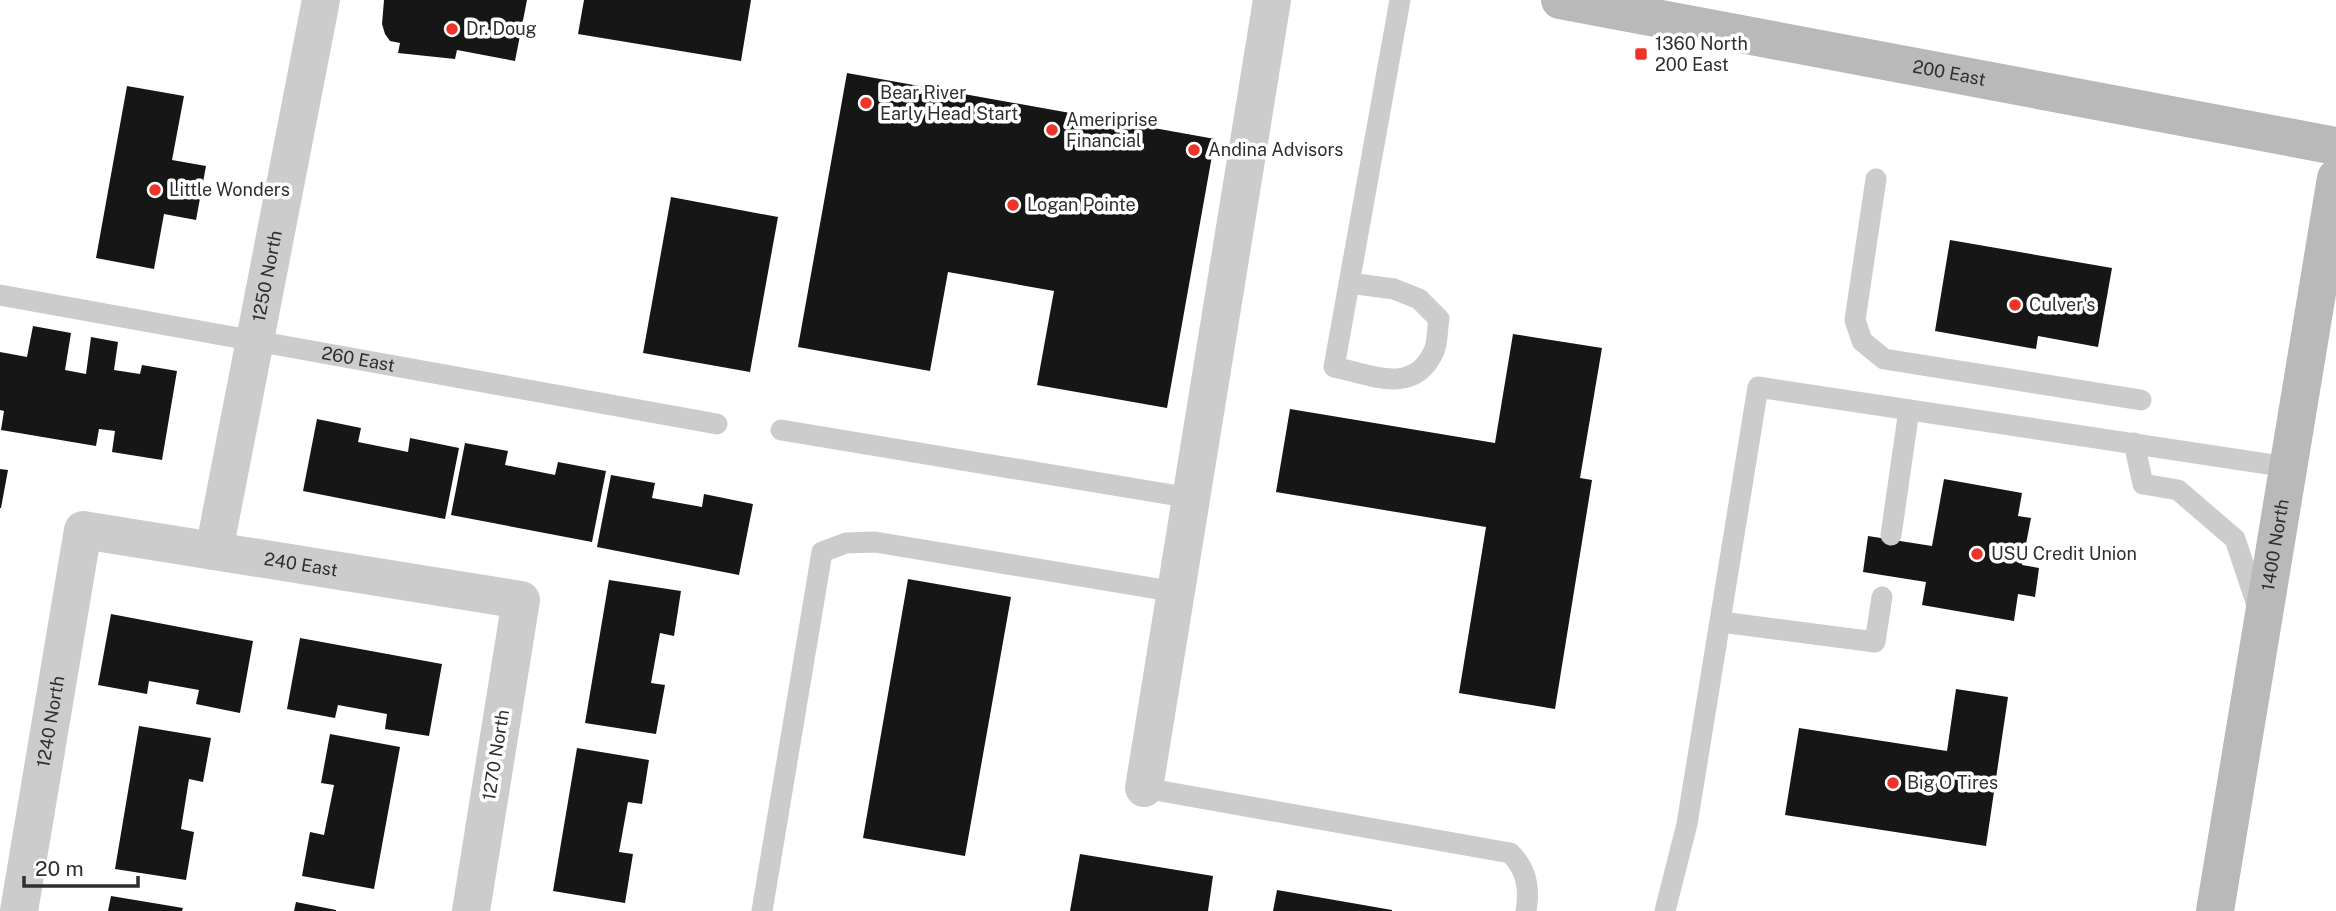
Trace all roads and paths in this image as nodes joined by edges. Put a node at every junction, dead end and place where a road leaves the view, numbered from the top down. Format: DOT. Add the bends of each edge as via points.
graph roads {
  1 [pos="321,0"];
  2 [pos="1272,0"];
  3 [pos="1400,0"];
  4 [pos="1560,0"];
  5 [pos="2336,146"];
  6 [pos="2336,178"];
  7 [pos="1876,179"];
  8 [pos="1349,283"];
  9 [pos="0,295"];
  10 [pos="2336,330"];
  11 [pos="255,341"];
  12 [pos="2141,400"];
  13 [pos="1909,411"];
  14 [pos="2296,421"];
  15 [pos="717,424"];
  16 [pos="781,430"];
  17 [pos="2134,443"];
  18 [pos="2288,467"];
  19 [pos="1191,498"];
  20 [pos="83,530"];
  21 [pos="1891,536"];
  22 [pos="214,551"];
  23 [pos="1176,592"];
  24 [pos="1882,597"];
  25 [pos="521,600"];
  26 [pos="1721,622"];
  27 [pos="2263,622"];
  28 [pos="1144,788"];
  29 [pos="19,911"];
  30 [pos="471,911"];
  31 [pos="762,911"];
  32 [pos="1526,911"];
  33 [pos="1665,911"];
  34 [pos="2215,911"];
  1 -- 11 [label="street, 1250 North"];
  2 -- 19 [label="street"];
  3 -- 8 [label="lane"];
  4 -- 5 [label="main road, 200 East"];
  6 -- 14 [label="main road, 1400 North"];
  7 -- 12 [label="lane" via="1855,320 1863,341 1884,359"];
  8 -- 8 [label="lane" via="1334,367 1400,381 1422,372 1435,349 1439,319 1419,299 1394,289"];
  9 -- 11 [label="lane, 260 East"];
  10 -- 14 [label="main road"];
  11 -- 15 [label="lane, 260 East"];
  11 -- 22 [label="street, 1250 North"];
  13 -- 17 [label="lane"];
  13 -- 21 [label="lane"];
  13 -- 26 [label="lane" via="1758,387"];
  14 -- 18 [label="main road, 1400 North"];
  16 -- 19 [label="lane"];
  17 -- 18 [label="lane"];
  17 -- 27 [label="lane" via="2143,484 2178,490 2235,539"];
  18 -- 27 [label="main road, 1400 North"];
  19 -- 23 [label="street"];
  20 -- 22 [label="street, 240 East"];
  20 -- 29 [label="street, 1240 North"];
  22 -- 25 [label="street, 240 East"];
  23 -- 28 [label="street"];
  23 -- 31 [label="lane" via="875,541 846,542 822,552"];
  24 -- 26 [label="lane" via="1875,642"];
  25 -- 30 [label="street, 1270 North"];
  26 -- 33 [label="lane" via="1687,824"];
  27 -- 34 [label="main road, 1400 North"];
  28 -- 32 [label="lane" via="1510,853 1520,862 1530,891"];
}
